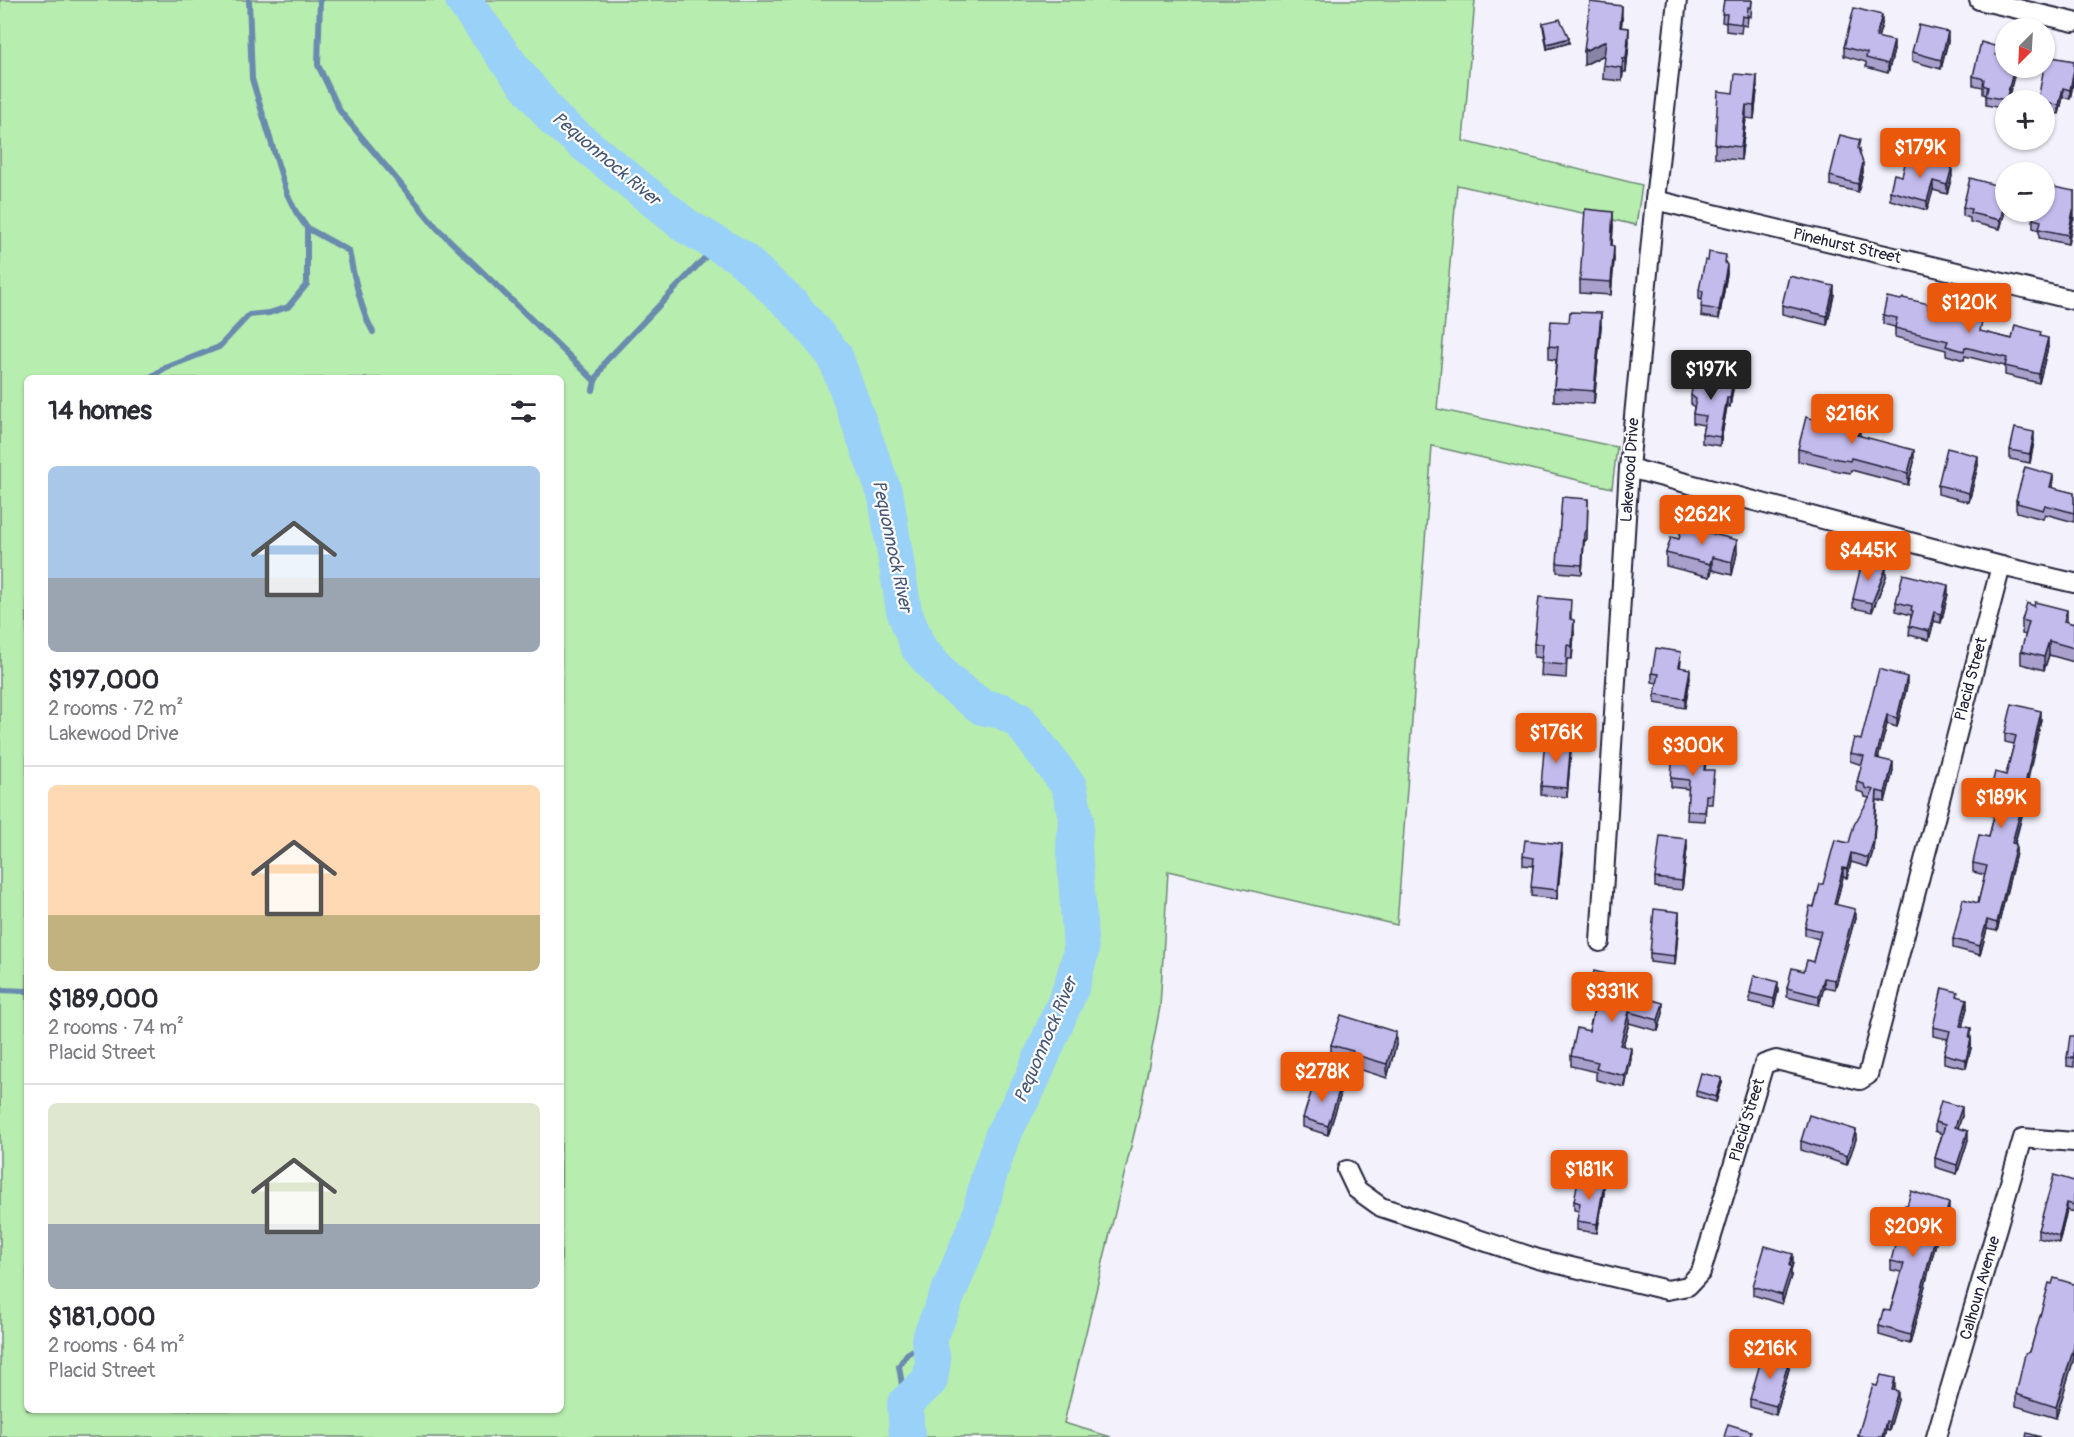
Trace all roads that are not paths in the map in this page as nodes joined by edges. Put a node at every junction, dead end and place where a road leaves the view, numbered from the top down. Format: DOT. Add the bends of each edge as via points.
graph roads {
  1 [pos="1677,0"];
  2 [pos="1979,0"];
  3 [pos="2074,22"];
  4 [pos="1655,200"];
  5 [pos="2074,300"];
  6 [pos="1629,468"];
  7 [pos="2001,566"];
  8 [pos="2074,583"];
  9 [pos="1600,942"];
  10 [pos="2074,1142"];
  11 [pos="1347,1170"];
  12 [pos="1936,1437"];
  1 -- 4 [label="street, Lakewood Drive"];
  2 -- 3 [label="street"];
  4 -- 5 [label="street, Pinehurst Street"];
  4 -- 6 [label="street, Lakewood Drive"];
  6 -- 7 [label="street"];
  6 -- 9 [label="street, Lakewood Drive"];
  7 -- 8 [label="street"];
  7 -- 11 [label="street, Placid Street" via="1868,1075 1860,1080 1776,1060 1764,1064 1701,1272 1688,1286 1667,1290 1538,1259 1381,1207 1356,1189"];
  10 -- 12 [label="street, Calhoun Avenue" via="2024,1138"];
}
